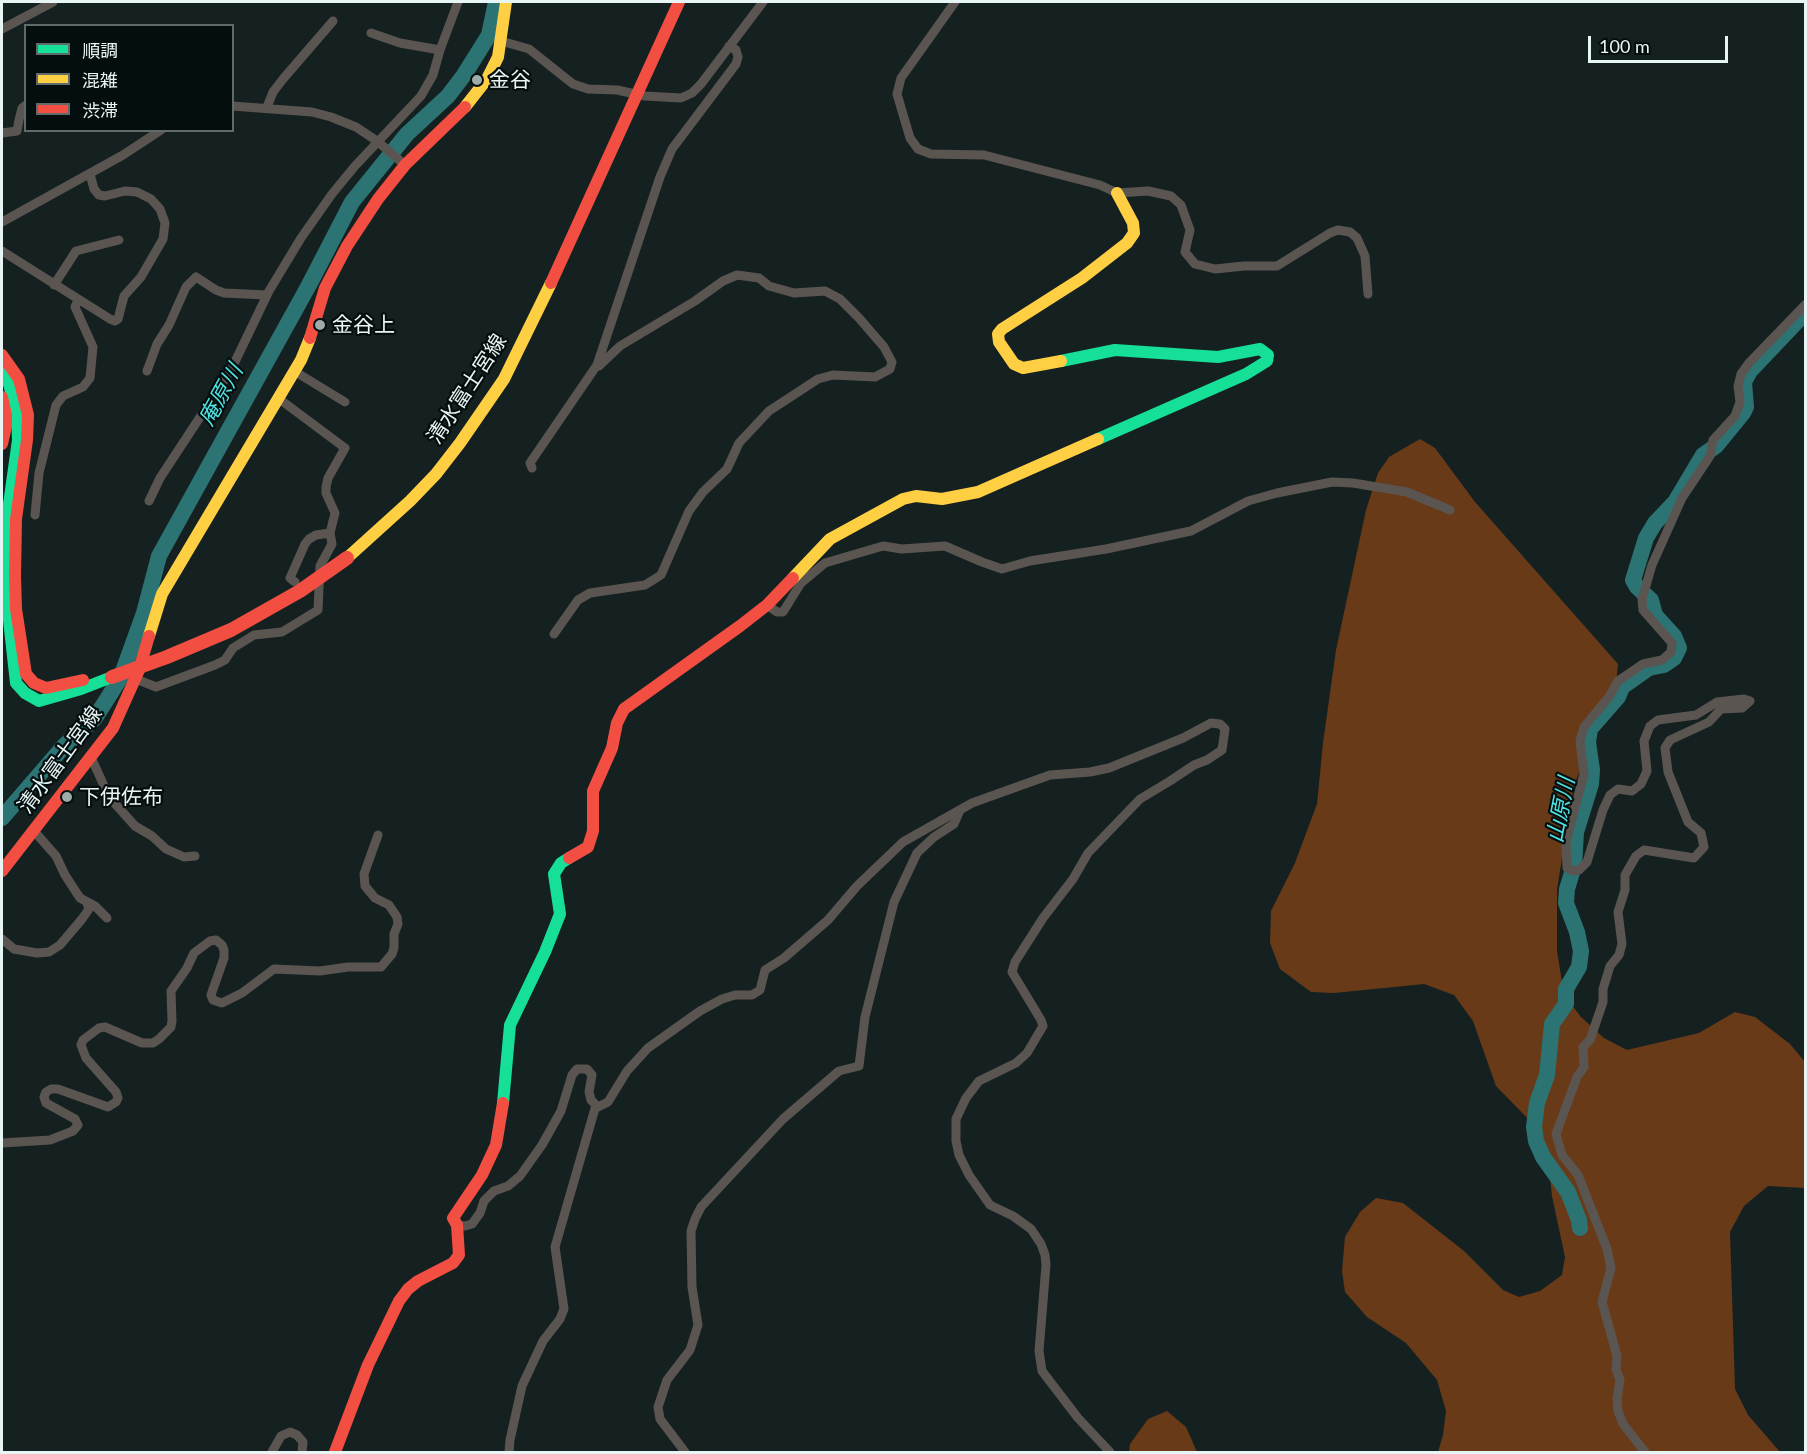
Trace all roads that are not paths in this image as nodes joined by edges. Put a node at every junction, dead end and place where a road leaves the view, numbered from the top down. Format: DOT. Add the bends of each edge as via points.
graph roads {
  1 [pos="52,2"];
  2 [pos="458,2"];
  3 [pos="506,2"];
  4 [pos="679,2"];
  5 [pos="763,2"];
  6 [pos="955,2"];
  7 [pos="25,16"];
  8 [pos="333,21"];
  9 [pos="29,24"];
  10 [pos="2,29"];
  11 [pos="371,33"];
  12 [pos="501,41"];
  13 [pos="729,46"];
  14 [pos="440,50"];
  15 [pos="636,94"];
  16 [pos="24,106"];
  17 [pos="234,106"];
  18 [pos="267,107"];
  19 [pos="158,132"];
  20 [pos="2,133"];
  21 [pos="379,143"];
  22 [pos="405,165"];
  23 [pos="90,174"];
  24 [pos="1117,193"];
  25 [pos="2,222"];
  26 [pos="119,240"];
  27 [pos="2,251"];
  28 [pos="54,285"];
  29 [pos="1368,294"];
  30 [pos="267,295"];
  31 [pos="78,300"];
  32 [pos="1806,304"];
  33 [pos="4,365"];
  34 [pos="597,365"];
  35 [pos="147,371"];
  36 [pos="294,371"];
  37 [pos="2,397"];
  38 [pos="278,398"];
  39 [pos="345,402"];
  40 [pos="2,444"];
  41 [pos="532,468"];
  42 [pos="149,501"];
  43 [pos="1450,510"];
  44 [pos="35,515"];
  45 [pos="330,533"];
  46 [pos="295,582"];
  47 [pos="767,605"];
  48 [pos="554,634"];
  49 [pos="136,679"];
  50 [pos="91,757"];
  51 [pos="960,810"];
  52 [pos="34,831"];
  53 [pos="378,835"];
  54 [pos="195,856"];
  55 [pos="2,871"];
  56 [pos="87,903"];
  57 [pos="107,918"];
  58 [pos="2,939"];
  59 [pos="596,1106"];
  60 [pos="2,1143"];
  61 [pos="457,1225"];
  62 [pos="272,1452"];
  63 [pos="302,1452"];
  64 [pos="335,1452"];
  65 [pos="509,1452"];
  66 [pos="685,1452"];
  67 [pos="1110,1452"];
  68 [pos="1645,1452"];
  1 -- 7 [label="street"];
  2 -- 14 [label="street"];
  3 -- 12 [label="main road, 清水富士宮線"];
  4 -- 15 [label="main road, 清水富士宮線"];
  5 -- 13 [label="street"];
  6 -- 24 [label="street" via="898,86 902,115 918,149 931,154 984,155 1100,185"];
  7 -- 9 [label="street"];
  7 -- 10 [label="street"];
  8 -- 18 [label="street" via="273,92"];
  11 -- 14 [label="street"];
  12 -- 15 [label="street" via="529,49 573,84"];
  12 -- 22 [label="main road, 清水富士宮線" via="487,79 462,110"];
  13 -- 15 [label="street" via="692,93 681,98"];
  13 -- 34 [label="street" via="736,50 736,64 672,149 660,177"];
  14 -- 21 [label="street" via="433,75 421,96"];
  15 -- 33 [label="main road, 清水富士宮線, bridge" via="504,379 436,474 410,501 347,558 300,591 231,630 81,689 39,701 16,682 4,575 18,440 17,415"];
  16 -- 20 [label="street" via="17,131"];
  17 -- 18 [label="street"];
  18 -- 21 [label="street" via="332,117"];
  19 -- 23 [label="street"];
  21 -- 22 [label="street"];
  21 -- 30 [label="street" via="332,194"];
  22 -- 36 [label="main road, 清水富士宮線" via="347,246 325,288 312,334"];
  23 -- 25 [label="street"];
  23 -- 31 [label="street" via="99,195 137,192 151,199 165,223 163,239 141,277 124,296 118,319 110,319"];
  24 -- 29 [label="street" via="1148,191 1171,196 1181,205 1190,230 1185,252 1195,264 1215,269 1277,266 1330,233 1350,232 1365,256"];
  24 -- 47 [label="main road" via="1134,233 1082,278 1002,328 999,342 1014,364 1023,368 1115,350 1218,357 1260,349 1268,355 1267,361 1246,374 978,492 942,499 903,499 830,539"];
  26 -- 28 [label="street" via="76,251"];
  27 -- 28 [label="street"];
  28 -- 31 [label="street"];
  30 -- 35 [label="street" via="224,293 196,278 186,287"];
  30 -- 42 [label="street" via="231,370"];
  31 -- 44 [label="street" via="75,307 93,347 90,378 56,405 39,473"];
  32 -- 68 [label="street" via="1741,374 1735,416 1713,440 1710,456 1682,498 1652,565 1642,599 1643,610 1672,644 1671,652 1618,681 1584,727 1580,741 1584,774 1566,849 1567,867 1573,871 1587,862 1610,795 1618,789 1632,791 1641,784 1647,771 1644,741 1650,726 1658,720 1696,715 1717,702 1750,701 1742,708 1721,709 1709,722 1670,740 1665,748 1668,772 1688,822 1701,833 1704,847 1694,858 1644,850 1625,875 1618,912 1622,944 1619,956 1610,966 1603,1002 1590,1040 1583,1047 1584,1067 1556,1134 1562,1155 1578,1175 1607,1248 1611,1268 1602,1302 1617,1356 1618,1411"];
  34 -- 41 [label="street" via="530,464"];
  34 -- 48 [label="street" via="620,346 737,275 759,278 770,286 795,293 825,291 840,299 884,347 892,362 890,369 875,377 833,375 818,379 769,411 739,443 727,469 689,511 661,575 645,585 590,593 578,600"];
  36 -- 38 [label="main road, 清水富士宮線"];
  36 -- 39 [label="street"];
  37 -- 40 [label="main road" via="6,415"];
  38 -- 45 [label="street" via="345,448 326,487 334,513"];
  38 -- 49 [label="main road, 清水富士宮線" via="162,594"];
  43 -- 47 [label="street" via="1407,492 1332,482 1248,501 1191,531 1002,569 945,546 883,546 825,563 801,583 783,612"];
  45 -- 46 [label="street" via="316,535 304,544 290,578"];
  45 -- 49 [label="street" via="333,544 320,566 318,610 282,632 254,635 233,648 225,660 156,687"];
  47 -- 61 [label="main road" via="624,709 617,723 612,748 593,791 593,831 588,847 561,863 554,874 560,914 510,1025 496,1145 482,1175 453,1218"];
  49 -- 50 [label="main road, 清水富士宮線" via="113,728"];
  50 -- 52 [label="main road, 清水富士宮線"];
  50 -- 54 [label="street" via="109,797 135,826 166,849 184,857"];
  51 -- 59 [label="street" via="903,842 828,920 765,970 760,990 752,995 722,999 700,1011 648,1048 627,1071 608,1102"];
  51 -- 66 [label="street" via="954,824 917,853 894,902 865,1017 859,1066 839,1071 783,1119 694,1219 692,1287 698,1325 690,1350 667,1380 658,1407 660,1419"];
  51 -- 67 [label="street" via="1050,775 1109,768 1211,723 1225,729 1222,750 1140,799 1088,853 1043,918 1014,962 1012,972 1042,1026 1027,1053 1016,1063 979,1081 956,1119 959,1155 969,1175 990,1205 1031,1229 1045,1255 1039,1351 1042,1371"];
  52 -- 55 [label="main road, 清水富士宮線"];
  52 -- 56 [label="street"];
  53 -- 60 [label="street" via="364,874 364,886 389,905 398,924 392,954 381,967 274,969 222,1003 211,995 224,950 216,940 210,941 194,953 171,991 171,1027 159,1039 142,1043 105,1027 83,1040 86,1058 116,1092 116,1102 108,1107 51,1089 46,1092 46,1103 75,1119 78,1125 73,1131 50,1140"];
  56 -- 57 [label="street"];
  56 -- 58 [label="street" via="89,909 82,919 49,952 14,949"];
  59 -- 61 [label="street" via="589,1092 592,1075 587,1069 577,1069 561,1111 520,1176 494,1191 472,1224"];
  59 -- 65 [label="street" via="555,1247 564,1309 543,1341 522,1386"];
  61 -- 64 [label="main road" via="459,1254 453,1263 418,1281 399,1301 368,1365"];
  62 -- 63 [label="street" via="280,1436 290,1432 303,1442"];
}
